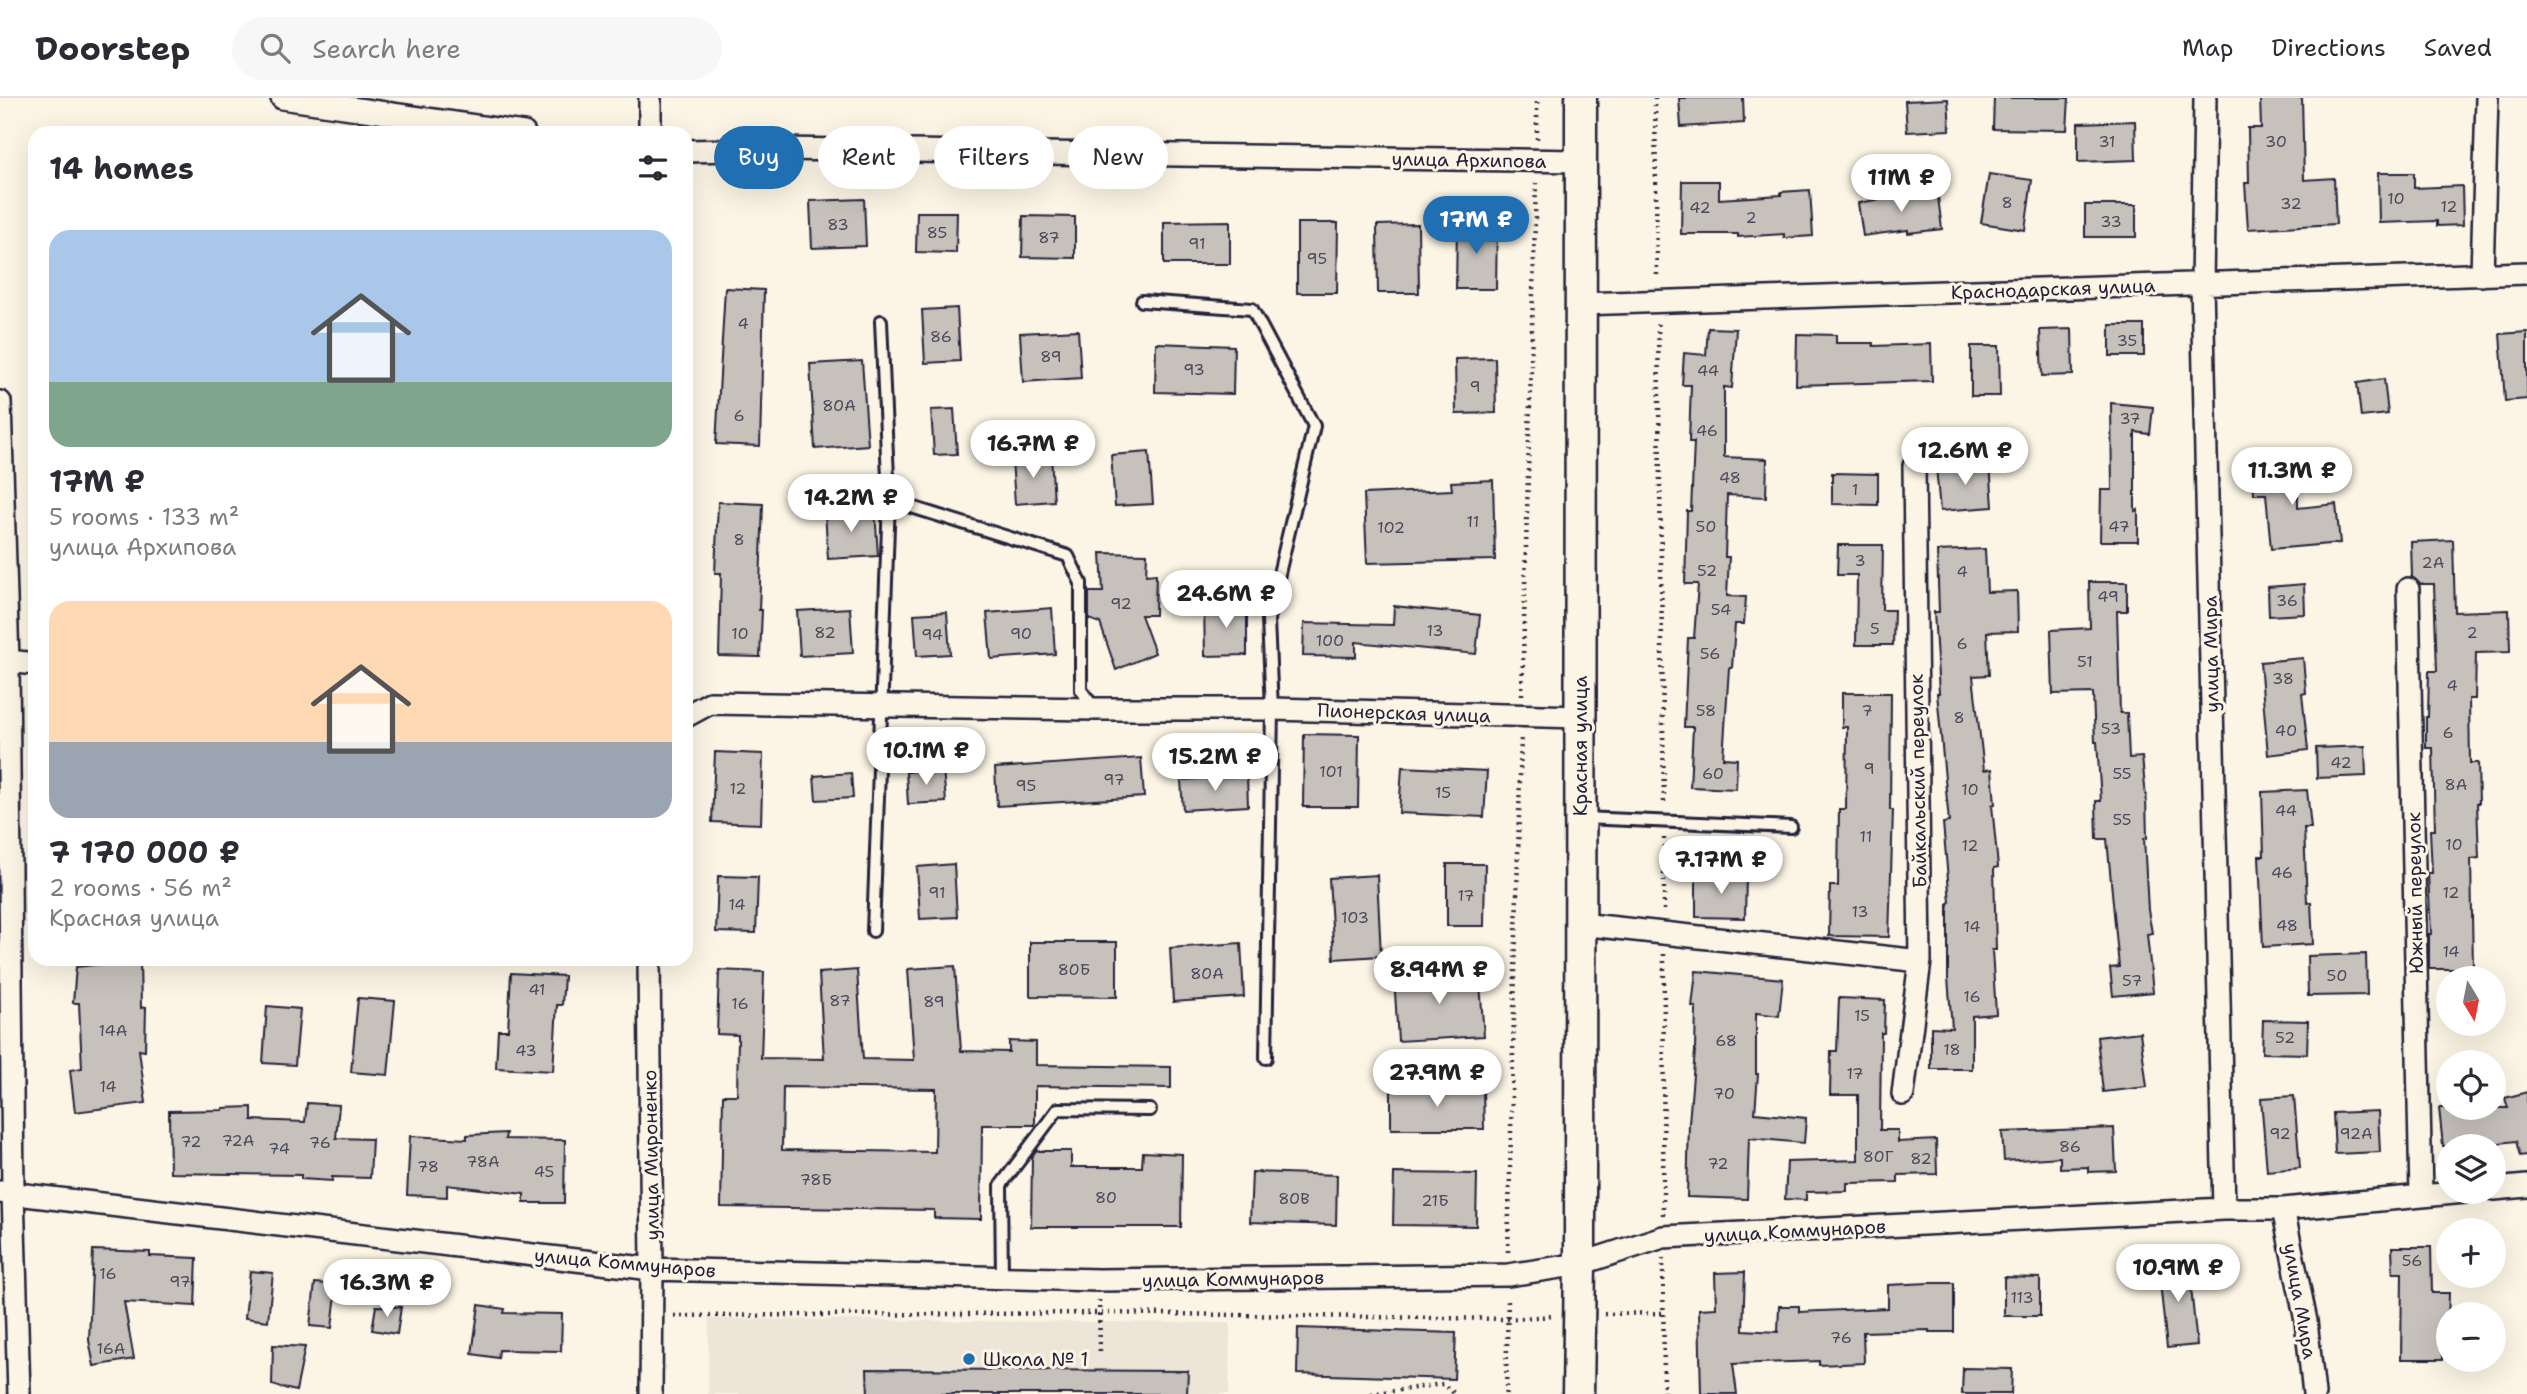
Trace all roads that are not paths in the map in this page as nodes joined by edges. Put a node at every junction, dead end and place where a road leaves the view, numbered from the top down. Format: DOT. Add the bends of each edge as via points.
graph roads {
  1 [pos="282,98"];
  2 [pos="650,98"];
  3 [pos="1581,98"];
  4 [pos="2205,98"];
  5 [pos="2487,98"];
  6 [pos="476,126"];
  7 [pos="650,126"];
  8 [pos="693,151"];
  9 [pos="1579,161"];
  10 [pos="2527,273"];
  11 [pos="2482,275"];
  12 [pos="2202,285"];
  13 [pos="1142,301"];
  14 [pos="1580,304"];
  15 [pos="881,321"];
  16 [pos="0,402"];
  17 [pos="1914,466"];
  18 [pos="890,500"];
  19 [pos="2408,589"];
  20 [pos="4,660"];
  21 [pos="28,663"];
  22 [pos="882,706"];
  23 [pos="1096,709"];
  24 [pos="1272,709"];
  25 [pos="693,712"];
  26 [pos="1579,717"];
  27 [pos="1580,818"];
  28 [pos="1791,827"];
  29 [pos="1580,924"];
  30 [pos="873,931"];
  31 [pos="1920,961"];
  32 [pos="649,966"];
  33 [pos="1266,1058"];
  34 [pos="1903,1094"];
  35 [pos="1150,1110"];
  36 [pos="2527,1186"];
  37 [pos="2506,1188"];
  38 [pos="6,1193"];
  39 [pos="2436,1195"];
  40 [pos="2421,1196"];
  41 [pos="2224,1209"];
  42 [pos="2283,1209"];
  43 [pos="1580,1264"];
  44 [pos="652,1269"];
  45 [pos="1002,1278"];
  46 [pos="19,1394"];
  47 [pos="651,1394"];
  48 [pos="1578,1394"];
  49 [pos="2314,1394"];
  1 -- 6 [label="street"];
  2 -- 7 [label="street"];
  3 -- 9 [label="main road, Красная улица"];
  4 -- 12 [label="street, улица Мира"];
  5 -- 11 [label="street"];
  8 -- 9 [label="street, улица Архипова"];
  9 -- 14 [label="main road, Красная улица"];
  10 -- 11 [label="street, Краснодарская улица"];
  11 -- 12 [label="street, Краснодарская улица"];
  12 -- 14 [label="street, Краснодарская улица"];
  12 -- 41 [label="street, улица Мира"];
  13 -- 24 [label="lane" via="1252,309 1314,426 1268,620"];
  14 -- 26 [label="main road, Красная улица"];
  15 -- 18 [label="lane"];
  16 -- 20 [label="street"];
  17 -- 31 [label="street, Байкальский переулок"];
  18 -- 22 [label="lane"];
  18 -- 23 [label="lane" via="1068,556 1081,583 1081,690"];
  19 -- 40 [label="street, Южный переулок"];
  20 -- 21 [label="street"];
  20 -- 38 [label="street"];
  22 -- 23 [label="street, Пионерская улица"];
  22 -- 25 [label="street, Пионерская улица" via="709,703"];
  22 -- 30 [label="lane"];
  23 -- 24 [label="street, Пионерская улица"];
  24 -- 26 [label="street, Пионерская улица"];
  24 -- 33 [label="lane"];
  26 -- 27 [label="main road, Красная улица"];
  27 -- 28 [label="lane"];
  27 -- 29 [label="main road, Красная улица"];
  29 -- 31 [label="street"];
  29 -- 43 [label="main road, Красная улица"];
  31 -- 34 [label="street, Байкальский переулок"];
  32 -- 44 [label="street, улица Мироненко"];
  35 -- 45 [label="lane" via="1058,1109 1001,1185"];
  36 -- 37 [label="street"];
  38 -- 44 [label="street, улица Коммунаров"];
  38 -- 46 [label="street"];
  39 -- 40 [label="street, улица Коммунаров"];
  40 -- 42 [label="street, улица Коммунаров"];
  41 -- 42 [label="street, улица Коммунаров"];
  41 -- 43 [label="street, улица Коммунаров" via="1663,1237"];
  42 -- 49 [label="street, улица Мира" via="2306,1321"];
  43 -- 45 [label="street, улица Коммунаров" via="1508,1275"];
  43 -- 48 [label="main road, Красная улица"];
  44 -- 45 [label="street, улица Коммунаров"];
  44 -- 47 [label="street, улица Мироненко"];
}
